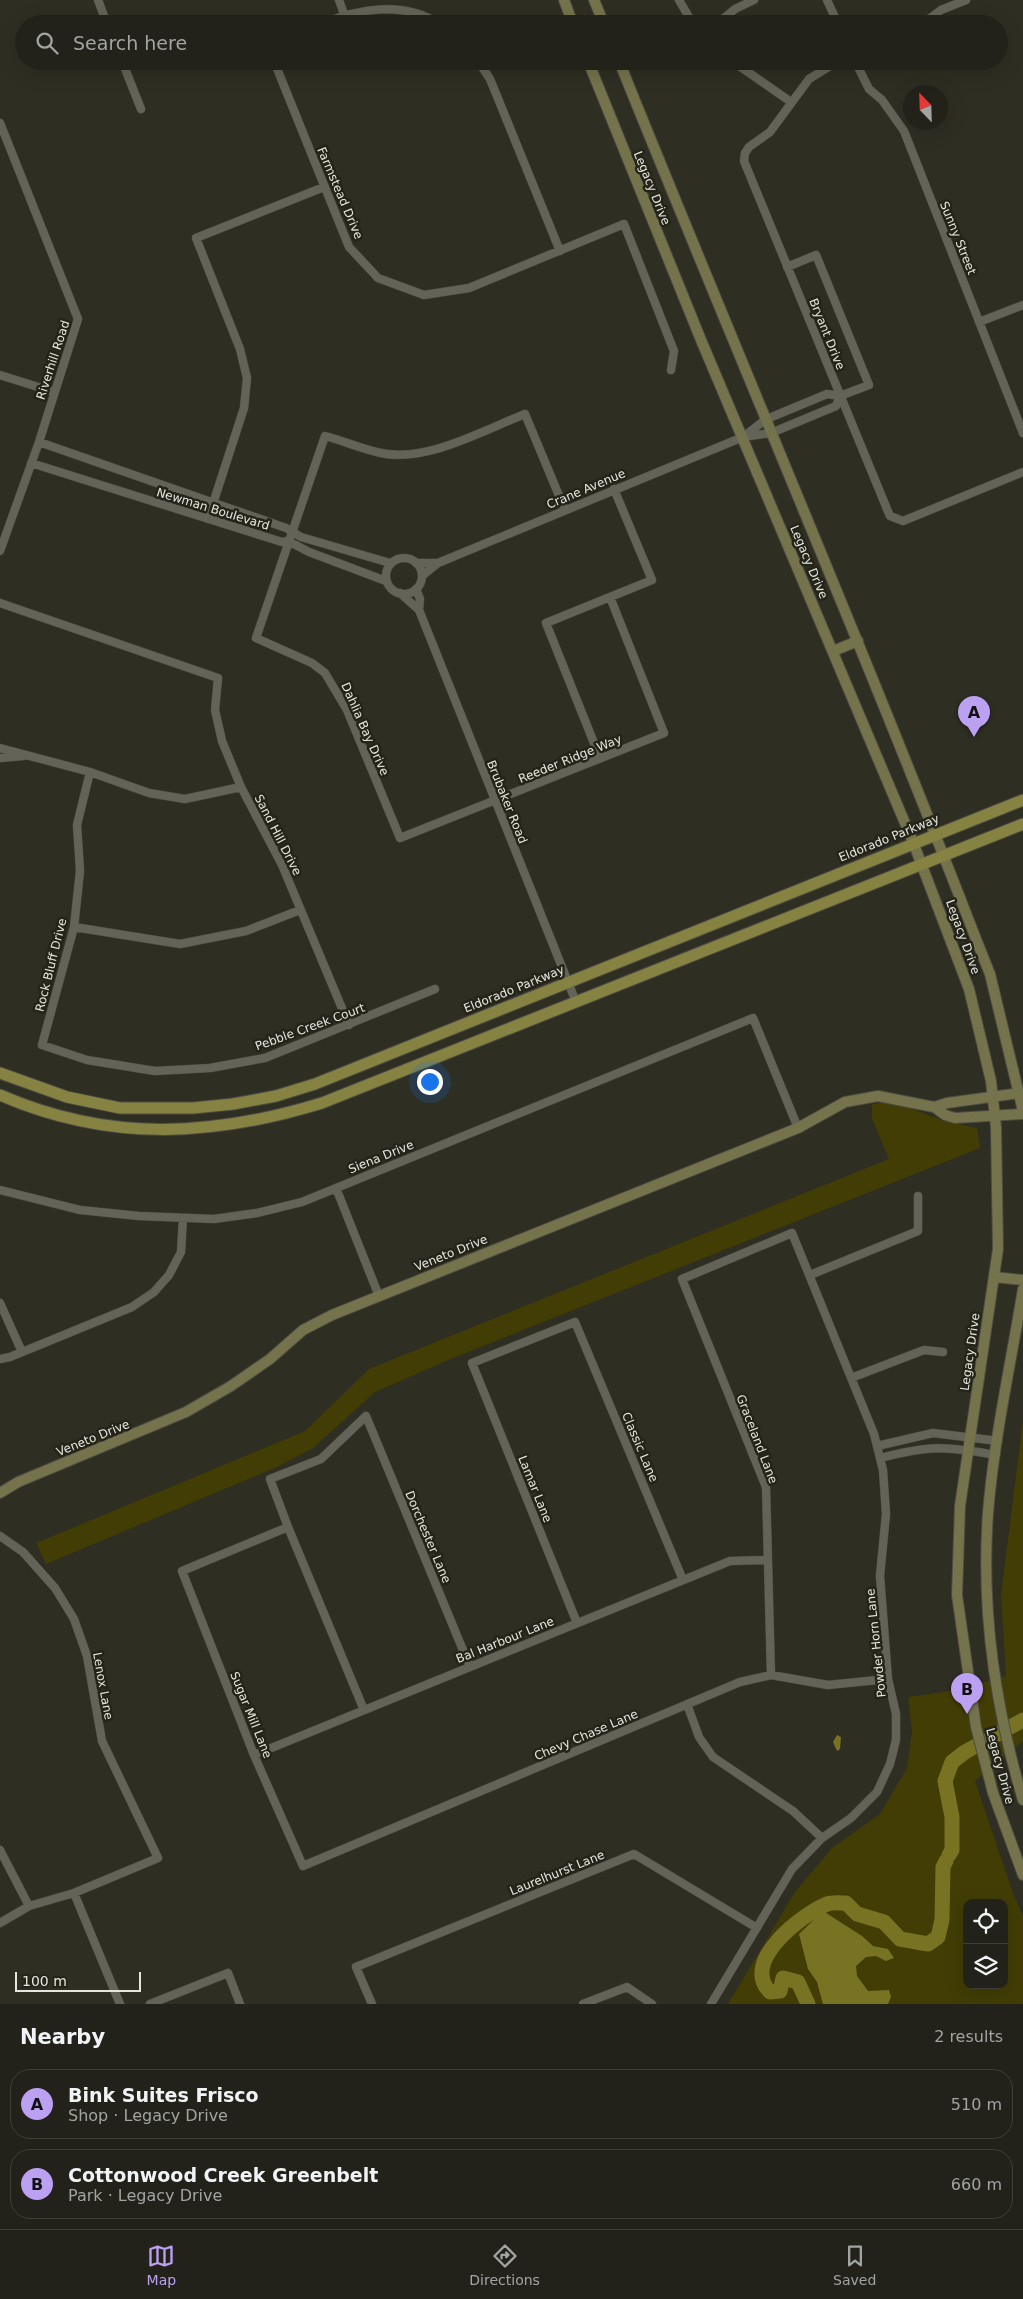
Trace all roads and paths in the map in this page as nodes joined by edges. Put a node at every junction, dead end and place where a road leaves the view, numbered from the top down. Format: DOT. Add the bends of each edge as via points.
graph roads {
  1 [pos="98,0"];
  2 [pos="338,0"];
  3 [pos="564,0"];
  4 [pos="594,0"];
  5 [pos="679,0"];
  6 [pos="754,0"];
  7 [pos="827,0"];
  8 [pos="962,1"];
  9 [pos="344,14"];
  10 [pos="104,15"];
  11 [pos="417,15"];
  12 [pos="570,15"];
  13 [pos="600,15"];
  14 [pos="688,15"];
  15 [pos="727,15"];
  16 [pos="834,15"];
  17 [pos="934,15"];
  18 [pos="126,70"];
  19 [pos="278,70"];
  20 [pos="484,70"];
  21 [pos="592,70"];
  22 [pos="623,70"];
  23 [pos="745,70"];
  24 [pos="824,70"];
  25 [pos="860,70"];
  26 [pos="791,102"];
  27 [pos="142,109"];
  28 [pos="0,123"];
  29 [pos="324,187"];
  30 [pos="560,251"];
  31 [pos="787,267"];
  32 [pos="1023,305"];
  33 [pos="979,322"];
  34 [pos="671,370"];
  35 [pos="0,375"];
  36 [pos="54,392"];
  37 [pos="840,396"];
  38 [pos="765,420"];
  39 [pos="771,433"];
  40 [pos="1023,433"];
  41 [pos="743,437"];
  42 [pos="39,442"];
  43 [pos="31,464"];
  44 [pos="1023,472"];
  45 [pos="614,490"];
  46 [pos="213,502"];
  47 [pos="565,510"];
  48 [pos="208,519"];
  49 [pos="291,533"];
  50 [pos="288,541"];
  51 [pos="0,551"];
  52 [pos="416,562"];
  53 [pos="390,563"];
  54 [pos="438,563"];
  55 [pos="422,576"];
  56 [pos="386,581"];
  57 [pos="416,589"];
  58 [pos="400,593"];
  59 [pos="610,597"];
  60 [pos="0,603"];
  61 [pos="419,610"];
  62 [pos="858,641"];
  63 [pos="833,651"];
  64 [pos="0,748"];
  65 [pos="27,755"];
  66 [pos="0,758"];
  67 [pos="600,758"];
  68 [pos="90,772"];
  69 [pos="241,787"];
  70 [pos="1023,800"];
  71 [pos="494,801"];
  72 [pos="1023,824"];
  73 [pos="935,834"];
  74 [pos="400,838"];
  75 [pos="913,842"];
  76 [pos="944,854"];
  77 [pos="922,863"];
  78 [pos="300,910"];
  79 [pos="74,927"];
  80 [pos="568,983"];
  81 [pos="435,989"];
  82 [pos="576,1002"];
  83 [pos="349,1025"];
  84 [pos="42,1045"];
  85 [pos="0,1073"];
  86 [pos="1020,1093"];
  87 [pos="0,1095"];
  88 [pos="994,1097"];
  89 [pos="934,1107"];
  90 [pos="1023,1112"];
  91 [pos="996,1117"];
  92 [pos="798,1128"];
  93 [pos="336,1188"];
  94 [pos="0,1190"];
  95 [pos="918,1196"];
  96 [pos="183,1218"];
  97 [pos="810,1275"];
  98 [pos="994,1277"];
  99 [pos="682,1279"];
  100 [pos="1023,1280"];
  101 [pos="1023,1289"];
  102 [pos="379,1296"];
  103 [pos="0,1303"];
  104 [pos="575,1322"];
  105 [pos="22,1352"];
  106 [pos="943,1352"];
  107 [pos="0,1359"];
  108 [pos="851,1378"];
  109 [pos="971,1436"];
  110 [pos="998,1440"];
  111 [pos="877,1446"];
  112 [pos="969,1450"];
  113 [pos="996,1455"];
  114 [pos="880,1458"];
  115 [pos="0,1493"];
  116 [pos="288,1527"];
  117 [pos="0,1536"];
  118 [pos="766,1560"];
  119 [pos="684,1580"];
  120 [pos="577,1623"];
  121 [pos="470,1667"];
  122 [pos="771,1675"];
  123 [pos="888,1679"];
  124 [pos="687,1704"];
  125 [pos="364,1710"];
  126 [pos="254,1755"];
  127 [pos="1023,1800"];
  128 [pos="822,1838"];
  129 [pos="0,1850"];
  130 [pos="303,1866"];
  131 [pos="1023,1875"];
  132 [pos="74,1893"];
  133 [pos="29,1906"];
  134 [pos="0,1923"];
  135 [pos="756,1928"];
  136 [pos="120,2004"];
  137 [pos="150,2004"];
  138 [pos="240,2004"];
  139 [pos="372,2004"];
  140 [pos="583,2004"];
  141 [pos="652,2004"];
  142 [pos="711,2004"];
  1 -- 10 [label="street"];
  2 -- 9 [label="street"];
  3 -- 12 [label="main road"];
  4 -- 13 [label="main road"];
  5 -- 14 [label="street"];
  6 -- 15 [label="street"];
  7 -- 16 [label="street"];
  8 -- 17 [label="street"];
  9 -- 11 [label="street" via="387,8"];
  18 -- 27 [label="street"];
  19 -- 29 [label="street, Farmstead Drive"];
  20 -- 30 [label="street"];
  21 -- 41 [label="main road, Legacy Drive"];
  22 -- 38 [label="main road, Legacy Drive"];
  23 -- 26 [label="street"];
  24 -- 26 [label="street" via="809,79"];
  25 -- 33 [label="street, Sunny Street" via="869,89 882,100 904,132"];
  26 -- 31 [label="street, Bryant Drive" via="770,132 748,147 745,153 747,171"];
  28 -- 36 [label="street, Riverhill Road" via="78,319"];
  29 -- 30 [label="street, Farmstead Drive" via="349,247 378,278 424,295 469,288"];
  29 -- 46 [label="street" via="196,238 240,349 247,378 244,408"];
  30 -- 34 [label="street, Farmstead Drive" via="624,224 674,351"];
  31 -- 37 [label="street, Bryant Drive"];
  31 -- 37 [label="street" via="816,255 868,385"];
  32 -- 33 [label="street"];
  33 -- 40 [label="street, Sunny Street"];
  35 -- 36 [label="street"];
  36 -- 42 [label="street, Riverhill Road"];
  37 -- 38 [label="street, Crane Avenue" via="827,394"];
  37 -- 39 [label="street, Crane Avenue" via="836,406"];
  37 -- 44 [label="street, Bryant Drive" via="890,516 896,520 903,521"];
  38 -- 39 [label="main road, Legacy Drive"];
  38 -- 41 [label="street, Crane Avenue"];
  39 -- 41 [label="street, Crane Avenue"];
  39 -- 62 [label="main road, Legacy Drive"];
  41 -- 45 [label="street, Crane Avenue"];
  41 -- 63 [label="main road, Legacy Drive"];
  42 -- 43 [label="street, Riverhill Road"];
  42 -- 46 [label="street, Newman Boulevard"];
  43 -- 48 [label="street, Newman Boulevard"];
  43 -- 51 [label="street, Riverhill Road"];
  45 -- 47 [label="street, Crane Avenue"];
  45 -- 59 [label="street" via="652,580"];
  46 -- 48 [label="street"];
  46 -- 49 [label="street, Newman Boulevard" via="286,528"];
  47 -- 49 [label="street" via="525,414 437,449 409,455 382,453 325,436"];
  47 -- 54 [label="street, Crane Avenue"];
  48 -- 50 [label="street, Newman Boulevard" via="282,542"];
  49 -- 50 [label="street"];
  49 -- 53 [label="street, Newman Boulevard"];
  50 -- 56 [label="street, Newman Boulevard"];
  50 -- 74 [label="street, Dahlia Bay Drive" via="256,638 325,673 347,710"];
  52 -- 53 [label="street" via="402,559"];
  52 -- 54 [label="street, Crane Avenue"];
  52 -- 55 [label="street"];
  53 -- 56 [label="street"];
  54 -- 55 [label="street, Crane Avenue"];
  55 -- 57 [label="street"];
  56 -- 58 [label="street"];
  57 -- 58 [label="street"];
  57 -- 61 [label="street, Brubaker Road" via="420,599"];
  58 -- 61 [label="street, Brubaker Road"];
  59 -- 67 [label="street" via="546,623"];
  59 -- 67 [label="street, Reeder Ridge Way" via="664,733"];
  60 -- 69 [label="street, Sand Hill Drive" via="218,678 215,710 222,740"];
  61 -- 71 [label="street, Brubaker Road"];
  62 -- 63 [label="main road"];
  62 -- 73 [label="main road, Legacy Drive"];
  63 -- 75 [label="main road, Legacy Drive"];
  64 -- 65 [label="street"];
  65 -- 66 [label="street"];
  65 -- 68 [label="street"];
  67 -- 71 [label="street, Reeder Ridge Way"];
  68 -- 69 [label="street" via="149,793 185,799"];
  68 -- 79 [label="street, Rock Bluff Drive" via="77,825 80,871"];
  69 -- 78 [label="street, Sand Hill Drive" via="282,865"];
  70 -- 73 [label="main road, Eldorado Parkway"];
  71 -- 74 [label="street, Reeder Ridge Way"];
  71 -- 80 [label="street, Brubaker Road"];
  72 -- 76 [label="main road"];
  73 -- 75 [label="main road, Eldorado Parkway"];
  73 -- 76 [label="main road, Legacy Drive"];
  75 -- 77 [label="main road, Legacy Drive"];
  75 -- 80 [label="main road, Eldorado Parkway"];
  76 -- 77 [label="main road"];
  76 -- 86 [label="main road, Legacy Drive" via="990,974"];
  77 -- 82 [label="main road"];
  77 -- 88 [label="main road, Legacy Drive" via="969,988"];
  78 -- 79 [label="street" via="246,931 180,944"];
  78 -- 83 [label="street, Sand Hill Drive"];
  79 -- 84 [label="street, Rock Bluff Drive"];
  80 -- 82 [label="street, Brubaker Road"];
  80 -- 85 [label="main road, Eldorado Parkway" via="315,1084 233,1104 193,1108 120,1108 67,1097"];
  81 -- 83 [label="street, Pebble Creek Court"];
  82 -- 87 [label="main road" via="322,1103 281,1116 235,1124 119,1129 61,1117"];
  83 -- 84 [label="street, Pebble Creek Court" via="265,1058 155,1071 87,1060"];
  86 -- 88 [label="main road, Veneto Drive"];
  86 -- 90 [label="main road, Legacy Drive"];
  88 -- 89 [label="main road, Veneto Drive"];
  88 -- 91 [label="main road, Legacy Drive"];
  89 -- 91 [label="main road, Veneto Drive" via="955,1118"];
  89 -- 92 [label="main road, Veneto Drive" via="878,1096 845,1102"];
  90 -- 91 [label="main road, Veneto Drive"];
  91 -- 98 [label="main road, Legacy Drive" via="998,1249"];
  92 -- 93 [label="street, Siena Drive" via="753,1018"];
  92 -- 102 [label="main road, Veneto Drive"];
  93 -- 96 [label="street, Siena Drive" via="302,1202 257,1213"];
  93 -- 102 [label="street"];
  94 -- 96 [label="street, Siena Drive" via="80,1210"];
  95 -- 97 [label="street" via="918,1231"];
  96 -- 105 [label="street" via="180,1252 170,1274 154,1292 132,1306"];
  97 -- 99 [label="street, Powder Horn Lane" via="792,1233"];
  97 -- 108 [label="street, Powder Horn Lane"];
  98 -- 100 [label="main road"];
  98 -- 109 [label="main road, Legacy Drive"];
  99 -- 118 [label="street, Graceland Lane" via="766,1487"];
  101 -- 110 [label="main road, Legacy Drive"];
  102 -- 115 [label="main road, Veneto Drive" via="303,1330 270,1359 186,1412 18,1482"];
  103 -- 105 [label="street"];
  104 -- 119 [label="street, Classic Lane"];
  104 -- 120 [label="street, Lamar Lane" via="472,1363"];
  105 -- 107 [label="street"];
  106 -- 108 [label="street" via="924,1350"];
  108 -- 111 [label="street, Powder Horn Lane"];
  109 -- 110 [label="street"];
  109 -- 111 [label="street" via="933,1433"];
  109 -- 112 [label="main road, Legacy Drive"];
  110 -- 113 [label="main road, Legacy Drive"];
  111 -- 114 [label="street, Powder Horn Lane"];
  112 -- 113 [label="street"];
  112 -- 114 [label="street" via="928,1447"];
  112 -- 131 [label="main road, Legacy Drive" via="960,1506 957,1595 970,1696 984,1758 1000,1815"];
  113 -- 127 [label="main road, Legacy Drive" via="988,1515 987,1571 994,1680"];
  114 -- 123 [label="street, Powder Horn Lane" via="886,1514 880,1576"];
  116 -- 121 [label="street, Dorchester Lane" via="270,1479 321,1459 366,1416"];
  116 -- 125 [label="street"];
  116 -- 126 [label="street, Sugar Mill Lane" via="182,1571"];
  117 -- 132 [label="street, Lenox Lane" via="23,1552 55,1588 74,1619 87,1656 102,1742 158,1858"];
  118 -- 119 [label="street, Bal Harbour Lane" via="730,1561"];
  118 -- 122 [label="street, Graceland Lane"];
  119 -- 120 [label="street, Bal Harbour Lane"];
  120 -- 121 [label="street, Bal Harbour Lane"];
  121 -- 125 [label="street, Bal Harbour Lane"];
  122 -- 123 [label="street, Chevy Chase Lane" via="828,1684"];
  122 -- 124 [label="street, Chevy Chase Lane" via="740,1682"];
  123 -- 128 [label="street, Powder Horn Lane" via="896,1714 896,1740 890,1764 877,1792 865,1806"];
  124 -- 128 [label="street" via="699,1737 713,1757 793,1811"];
  124 -- 130 [label="street, Chevy Chase Lane"];
  125 -- 126 [label="street, Bal Harbour Lane"];
  126 -- 130 [label="street, Sugar Mill Lane"];
  128 -- 135 [label="street, Powder Horn Lane" via="792,1869"];
  129 -- 133 [label="street"];
  132 -- 133 [label="street"];
  132 -- 136 [label="street"];
  133 -- 134 [label="street"];
  135 -- 139 [label="street, Laurelhurst Lane" via="634,1854 356,1966"];
  135 -- 142 [label="street, Powder Horn Lane"];
  137 -- 138 [label="street" via="228,1973"];
  140 -- 141 [label="street" via="627,1987"];
}
